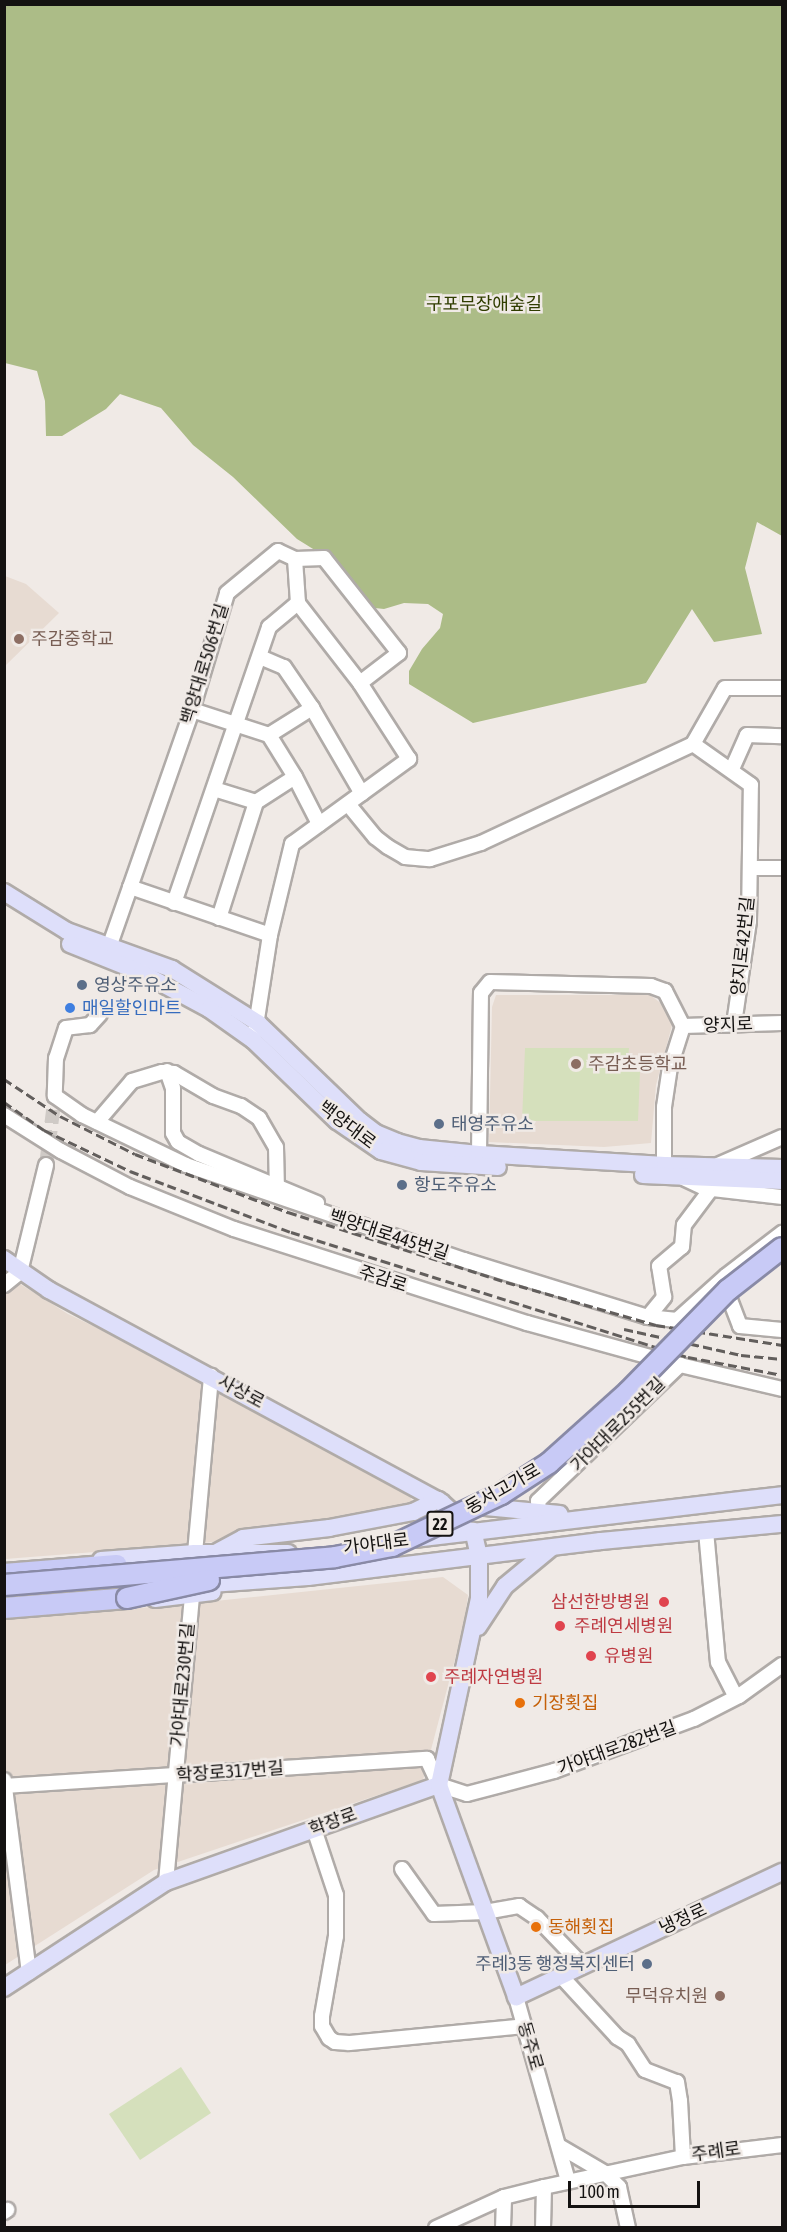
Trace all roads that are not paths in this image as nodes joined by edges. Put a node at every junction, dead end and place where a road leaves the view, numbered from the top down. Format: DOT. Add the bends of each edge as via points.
graph roads {
  1 [pos="295,559"];
  2 [pos="298,603"];
  3 [pos="260,657"];
  4 [pos="360,683"];
  5 [pos="783,688"];
  6 [pos="312,708"];
  7 [pos="192,710"];
  8 [pos="235,724"];
  9 [pos="269,735"];
  10 [pos="783,736"];
  11 [pos="693,744"];
  12 [pos="732,769"];
  13 [pos="295,777"];
  14 [pos="214,789"];
  15 [pos="362,794"];
  16 [pos="256,802"];
  17 [pos="348,804"];
  18 [pos="319,824"];
  19 [pos="750,868"];
  20 [pos="783,868"];
  21 [pos="129,887"];
  22 [pos="4,892"];
  23 [pos="174,903"];
  24 [pos="4,906"];
  25 [pos="219,918"];
  26 [pos="270,935"];
  27 [pos="107,951"];
  28 [pos="100,1014"];
  29 [pos="258,1023"];
  30 [pos="783,1023"];
  31 [pos="734,1024"];
  32 [pos="683,1026"];
  33 [pos="252,1040"];
  34 [pos="167,1071"];
  35 [pos="4,1115"];
  36 [pos="98,1122"];
  37 [pos="783,1137"];
  38 [pos="479,1154"];
  39 [pos="46,1165"];
  40 [pos="712,1167"];
  41 [pos="783,1168"];
  42 [pos="664,1171"];
  43 [pos="683,1178"];
  44 [pos="783,1181"];
  45 [pos="711,1189"];
  46 [pos="277,1191"];
  47 [pos="783,1197"];
  48 [pos="783,1233"];
  49 [pos="783,1248"];
  50 [pos="4,1259"];
  51 [pos="783,1260"];
  52 [pos="20,1272"];
  53 [pos="722,1279"];
  54 [pos="4,1285"];
  55 [pos="648,1317"];
  56 [pos="783,1330"];
  57 [pos="650,1357"];
  58 [pos="680,1365"];
  59 [pos="211,1376"];
  60 [pos="783,1389"];
  61 [pos="783,1495"];
  62 [pos="440,1501"];
  63 [pos="464,1505"];
  64 [pos="539,1512"];
  65 [pos="587,1517"];
  66 [pos="783,1524"];
  67 [pos="473,1531"];
  68 [pos="706,1531"];
  69 [pos="553,1547"];
  70 [pos="195,1553"];
  71 [pos="216,1553"];
  72 [pos="300,1553"];
  73 [pos="479,1556"];
  74 [pos="443,1561"];
  75 [pos="4,1567"];
  76 [pos="164,1573"];
  77 [pos="4,1574"];
  78 [pos="308,1577"];
  79 [pos="212,1579"];
  80 [pos="4,1580"];
  81 [pos="480,1581"];
  82 [pos="4,1585"];
  83 [pos="4,1595"];
  84 [pos="192,1596"];
  85 [pos="4,1600"];
  86 [pos="4,1608"];
  87 [pos="4,1614"];
  88 [pos="474,1632"];
  89 [pos="783,1665"];
  90 [pos="736,1697"];
  91 [pos="175,1775"];
  92 [pos="4,1780"];
  93 [pos="439,1785"];
  94 [pos="5,1786"];
  95 [pos="314,1829"];
  96 [pos="402,1869"];
  97 [pos="783,1872"];
  98 [pos="166,1882"];
  99 [pos="485,1912"];
  100 [pos="583,1966"];
  101 [pos="28,1972"];
  102 [pos="561,1976"];
  103 [pos="4,1988"];
  104 [pos="516,1997"];
  105 [pos="525,2026"];
  106 [pos="783,2145"];
  107 [pos="559,2146"];
  108 [pos="683,2157"];
  109 [pos="605,2173"];
  110 [pos="568,2181"];
  111 [pos="544,2187"];
  112 [pos="504,2197"];
  113 [pos="436,2228"];
  114 [pos="503,2228"];
  115 [pos="543,2228"];
  116 [pos="628,2228"];
  1 -- 2 [label="street"];
  1 -- 4 [label="street, 백양대로506번길" via="324,558 399,653"];
  1 -- 7 [label="street, 백양대로506번길" via="278,551 226,593"];
  2 -- 3 [label="street" via="269,627"];
  2 -- 4 [label="street"];
  3 -- 6 [label="street" via="284,667"];
  3 -- 8 [label="street"];
  4 -- 15 [label="street" via="409,759"];
  5 -- 11 [label="street" via="725,688"];
  6 -- 9 [label="street"];
  6 -- 15 [label="street"];
  7 -- 8 [label="street"];
  7 -- 21 [label="street, 백양대로506번길"];
  8 -- 9 [label="street"];
  8 -- 14 [label="street"];
  9 -- 13 [label="street"];
  10 -- 12 [label="street" via="747,735"];
  11 -- 12 [label="street, 양지로42번길"];
  11 -- 17 [label="street" via="481,843 430,859 405,857 388,847"];
  12 -- 19 [label="street, 양지로42번길" via="751,785"];
  13 -- 16 [label="street"];
  13 -- 18 [label="street"];
  14 -- 16 [label="street"];
  14 -- 23 [label="street"];
  15 -- 17 [label="street"];
  16 -- 25 [label="street"];
  17 -- 18 [label="street"];
  18 -- 26 [label="street" via="292,844"];
  19 -- 20 [label="street"];
  19 -- 31 [label="street, 양지로42번길" via="749,921"];
  21 -- 23 [label="street"];
  21 -- 27 [label="street, 백양대로506번길"];
  22 -- 27 [label="main road, 백양대로"];
  23 -- 25 [label="street"];
  24 -- 27 [label="main road, 백양대로" via="62,941"];
  25 -- 26 [label="street"];
  26 -- 29 [label="street"];
  27 -- 29 [label="main road, 백양대로" via="172,969"];
  27 -- 33 [label="main road, 백양대로" via="209,1009"];
  28 -- 36 [label="street, 백양대로445번길" via="90,1025 66,1028 56,1058 55,1096"];
  29 -- 33 [label="street"];
  29 -- 38 [label="main road, 백양대로" via="376,1133 419,1149"];
  30 -- 31 [label="street, 양지로"];
  31 -- 32 [label="street, 양지로"];
  32 -- 38 [label="street" via="665,991 651,986 490,982 481,993"];
  32 -- 42 [label="street, 양지로" via="670,1067 664,1107"];
  33 -- 42 [label="main road, 백양대로" via="337,1121 381,1150 421,1162"];
  34 -- 36 [label="street" via="132,1081"];
  34 -- 46 [label="street" via="259,1118 276,1147"];
  34 -- 46 [label="street" via="173,1088 172,1130 176,1139"];
  35 -- 57 [label="street, 주감로" via="130,1187 234,1229 404,1286"];
  36 -- 46 [label="street, 백양대로445번길" via="186,1165"];
  37 -- 40 [label="street"];
  38 -- 42 [label="main road, 백양대로"];
  39 -- 52 [label="street"];
  40 -- 41 [label="main road, 백양대로"];
  40 -- 42 [label="main road, 백양대로"];
  42 -- 43 [label="main road, 백양대로"];
  43 -- 44 [label="main road, 백양대로"];
  43 -- 45 [label="street"];
  45 -- 47 [label="street"];
  45 -- 55 [label="street" via="684,1225 682,1247 658,1266 664,1297"];
  46 -- 55 [label="street, 백양대로445번길" via="385,1234"];
  48 -- 53 [label="street, 백양대로445번길"];
  49 -- 76 [label="highway, 동서고가로 / 22, bridge" via="728,1290 628,1392 549,1463 501,1494 376,1550"];
  50 -- 52 [label="main road, 사상로"];
  51 -- 79 [label="highway, 동서고가로 / 22" via="735,1296 553,1473 521,1494 395,1555 343,1565"];
  52 -- 54 [label="street"];
  52 -- 59 [label="main road, 사상로"];
  53 -- 55 [label="street, 백양대로445번길" via="677,1320"];
  53 -- 56 [label="street" via="740,1326"];
  57 -- 58 [label="street, 주감로"];
  57 -- 63 [label="street, 가야대로255번길" via="580,1429 535,1466"];
  58 -- 60 [label="street, 주감로"];
  58 -- 64 [label="street, 가야대로255번길" via="538,1501"];
  59 -- 62 [label="main road, 사상로"];
  59 -- 70 [label="street"];
  61 -- 65 [label="main road, 가야대로"];
  62 -- 63 [label="main road"];
  62 -- 67 [label="main road, 사상로"];
  62 -- 71 [label="main road" via="414,1512 243,1538"];
  63 -- 64 [label="main road"];
  64 -- 65 [label="main road"];
  65 -- 67 [label="main road, 가야대로"];
  66 -- 68 [label="main road, 가야대로"];
  67 -- 72 [label="main road, 가야대로"];
  67 -- 73 [label="main road"];
  68 -- 69 [label="main road, 가야대로"];
  68 -- 90 [label="street" via="718,1662"];
  69 -- 73 [label="main road, 가야대로"];
  69 -- 88 [label="main road" via="505,1586"];
  70 -- 71 [label="main road"];
  70 -- 75 [label="main road"];
  71 -- 72 [label="main road"];
  72 -- 80 [label="main road, 가야대로"];
  73 -- 74 [label="main road, 가야대로"];
  73 -- 81 [label="main road"];
  74 -- 78 [label="main road, 가야대로"];
  74 -- 81 [label="main road" via="472,1568"];
  76 -- 77 [label="highway, bridge" via="117,1565"];
  76 -- 82 [label="highway, 동서고가로 / 22, bridge"];
  78 -- 84 [label="main road"];
  78 -- 85 [label="main road, 가야대로"];
  79 -- 83 [label="highway, 동서고가로 / 22, bridge"];
  79 -- 86 [label="highway, bridge" via="127,1598"];
  81 -- 88 [label="main road"];
  84 -- 87 [label="main road"];
  84 -- 91 [label="street, 가야대로230번길"];
  88 -- 93 [label="main road"];
  89 -- 90 [label="street, 가야대로282번길"];
  90 -- 93 [label="street, 가야대로282번길" via="694,1719 554,1771 466,1794"];
  91 -- 93 [label="street, 학장로317번길" via="427,1759"];
  91 -- 94 [label="street, 학장로317번길"];
  91 -- 98 [label="street, 가야대로230번길"];
  92 -- 94 [label="street"];
  93 -- 95 [label="main road, 학장로"];
  93 -- 99 [label="main road, 동주로"];
  94 -- 101 [label="street"];
  95 -- 98 [label="main road, 학장로"];
  95 -- 105 [label="street" via="336,1895 336,1936 322,2016 322,2026 329,2038 349,2043"];
  96 -- 99 [label="street" via="434,1914"];
  97 -- 100 [label="main road, 냉정로"];
  98 -- 101 [label="main road, 학장로"];
  99 -- 100 [label="street" via="519,1906 537,1918"];
  99 -- 104 [label="main road, 동주로"];
  100 -- 102 [label="main road, 냉정로"];
  101 -- 103 [label="main road, 학장로"];
  102 -- 104 [label="main road, 냉정로"];
  102 -- 108 [label="street" via="617,2037 628,2043 645,2070 676,2082"];
  104 -- 105 [label="street, 동주로"];
  105 -- 107 [label="street, 동주로"];
  106 -- 108 [label="street, 주례로"];
  107 -- 109 [label="street"];
  107 -- 110 [label="street, 동주로"];
  108 -- 109 [label="street, 주례로"];
  109 -- 110 [label="street, 주례로"];
  109 -- 116 [label="street" via="619,2187"];
  110 -- 111 [label="street, 주례로"];
  111 -- 112 [label="street, 주례로"];
  111 -- 115 [label="street"];
  112 -- 113 [label="street, 주례로"];
  112 -- 114 [label="street"];
}
